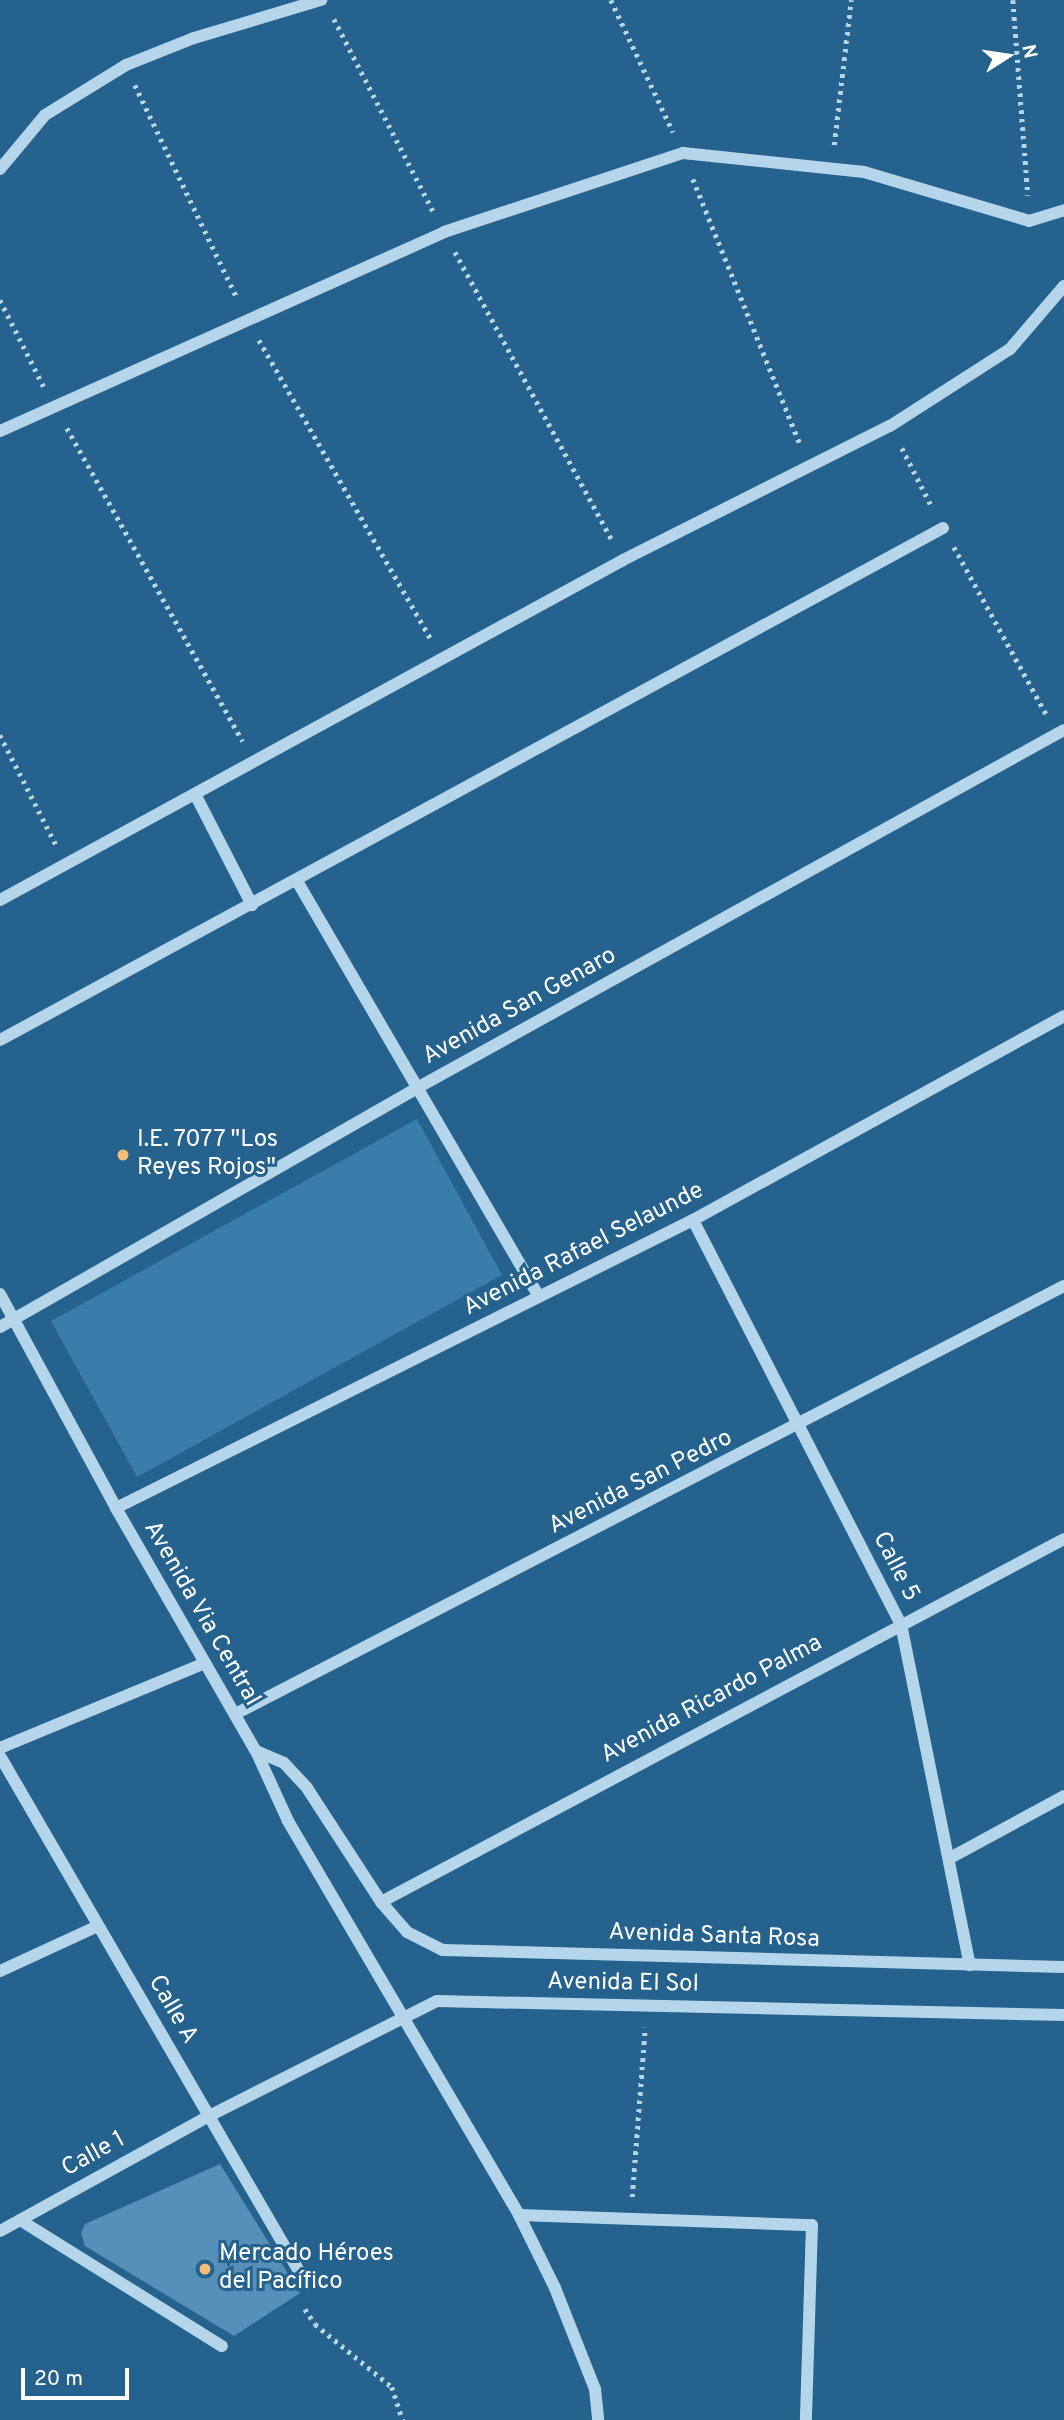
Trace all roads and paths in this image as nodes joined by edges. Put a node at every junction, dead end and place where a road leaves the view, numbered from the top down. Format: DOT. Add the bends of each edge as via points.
graph roads {
  1 [pos="321,0"];
  2 [pos="611,0"];
  3 [pos="851,0"];
  4 [pos="1013,0"];
  5 [pos="331,12"];
  6 [pos="126,65"];
  7 [pos="683,153"];
  8 [pos="0,169"];
  9 [pos="831,169"];
  10 [pos="1064,210"];
  11 [pos="1029,221"];
  12 [pos="444,232"];
  13 [pos="1064,286"];
  14 [pos="0,300"];
  15 [pos="247,320"];
  16 [pos="54,406"];
  17 [pos="890,426"];
  18 [pos="0,431"];
  19 [pos="808,465"];
  20 [pos="943,528"];
  21 [pos="622,560"];
  22 [pos="442,658"];
  23 [pos="1061,732"];
  24 [pos="0,735"];
  25 [pos="254,761"];
  26 [pos="195,794"];
  27 [pos="65,864"];
  28 [pos="297,881"];
  29 [pos="0,900"];
  30 [pos="252,905"];
  31 [pos="1064,1016"];
  32 [pos="0,1040"];
  33 [pos="418,1088"];
  34 [pos="693,1220"];
  35 [pos="1064,1286"];
  36 [pos="0,1294"];
  37 [pos="539,1296"];
  38 [pos="14,1321"];
  39 [pos="0,1327"];
  40 [pos="799,1426"];
  41 [pos="116,1508"];
  42 [pos="1064,1539"];
  43 [pos="901,1624"];
  44 [pos="205,1663"];
  45 [pos="235,1714"];
  46 [pos="0,1748"];
  47 [pos="256,1751"];
  48 [pos="0,1756"];
  49 [pos="1064,1796"];
  50 [pos="950,1858"];
  51 [pos="381,1902"];
  52 [pos="98,1926"];
  53 [pos="970,1965"];
  54 [pos="1064,1967"];
  55 [pos="0,1971"];
  56 [pos="646,2006"];
  57 [pos="1064,2015"];
  58 [pos="405,2019"];
  59 [pos="209,2116"];
  60 [pos="519,2214"];
  61 [pos="630,2218"];
  62 [pos="20,2220"];
  63 [pos="0,2231"];
  64 [pos="307,2285"];
  65 [pos="222,2346"];
  66 [pos="404,2420"];
  67 [pos="598,2420"];
  68 [pos="806,2420"];
  1 -- 6 [label="street" via="194,38"];
  2 -- 7 [label="path"];
  3 -- 9 [label="path"];
  4 -- 11 [label="path"];
  5 -- 12 [label="path"];
  6 -- 8 [label="street" via="45,115"];
  6 -- 15 [label="path"];
  7 -- 9 [label="street"];
  7 -- 12 [label="street"];
  7 -- 19 [label="path"];
  9 -- 11 [label="street" via="864,173"];
  10 -- 11 [label="street"];
  12 -- 15 [label="street"];
  12 -- 21 [label="path"];
  13 -- 17 [label="street" via="1010,349"];
  14 -- 16 [label="path"];
  15 -- 16 [label="street"];
  15 -- 22 [label="path"];
  16 -- 18 [label="street"];
  16 -- 25 [label="path"];
  17 -- 19 [label="street"];
  17 -- 20 [label="path"];
  19 -- 21 [label="street"];
  20 -- 23 [label="path"];
  20 -- 28 [label="street"];
  21 -- 22 [label="street"];
  22 -- 25 [label="street"];
  23 -- 33 [label="street, Avenida San Genaro"];
  24 -- 27 [label="path"];
  25 -- 26 [label="street"];
  26 -- 27 [label="street"];
  26 -- 30 [label="street"];
  27 -- 29 [label="street"];
  28 -- 30 [label="street"];
  28 -- 33 [label="street"];
  30 -- 32 [label="street"];
  31 -- 34 [label="street, Avenida Rafael Selaunde"];
  33 -- 37 [label="street"];
  33 -- 38 [label="street, Avenida San Genaro"];
  34 -- 37 [label="street, Avenida Rafael Selaunde"];
  34 -- 40 [label="street, Calle 5"];
  35 -- 40 [label="street, Avenida San Pedro"];
  36 -- 38 [label="street, Avenida Via Central"];
  37 -- 41 [label="street, Avenida Rafael Selaunde"];
  38 -- 39 [label="street, Avenida San Genaro"];
  38 -- 41 [label="street, Avenida Via Central"];
  40 -- 43 [label="street, Calle 5"];
  40 -- 45 [label="street, Avenida San Pedro"];
  41 -- 44 [label="street, Avenida Via Central"];
  42 -- 43 [label="street, Avenida Ricardo Palma"];
  43 -- 50 [label="street, Calle 5"];
  43 -- 51 [label="street, Avenida Ricardo Palma"];
  44 -- 45 [label="street, Avenida Via Central"];
  44 -- 46 [label="street"];
  45 -- 47 [label="street, Avenida Via Central"];
  47 -- 51 [label="street" via="285,1763 307,1788"];
  47 -- 58 [label="street" via="288,1821"];
  48 -- 52 [label="street, Calle A"];
  49 -- 50 [label="street"];
  50 -- 53 [label="street, Calle 5"];
  51 -- 53 [label="street, Avenida Santa Rosa" via="407,1932 442,1950"];
  52 -- 55 [label="street"];
  52 -- 59 [label="street, Calle A"];
  53 -- 54 [label="street, Avenida Santa Rosa"];
  56 -- 57 [label="street, Avenida El Sol"];
  56 -- 58 [label="street, Avenida El Sol" via="437,2001"];
  56 -- 61 [label="path"];
  58 -- 59 [label="street, Avenida El Sol"];
  58 -- 60 [label="street"];
  59 -- 62 [label="street, Calle 1"];
  59 -- 64 [label="street, Calle A"];
  60 -- 61 [label="street"];
  60 -- 67 [label="street" via="555,2288 595,2389"];
  61 -- 68 [label="street" via="812,2225"];
  62 -- 63 [label="street, Calle 1"];
  62 -- 65 [label="street"];
  64 -- 66 [label="path" via="303,2305 315,2324 392,2387"];
}
